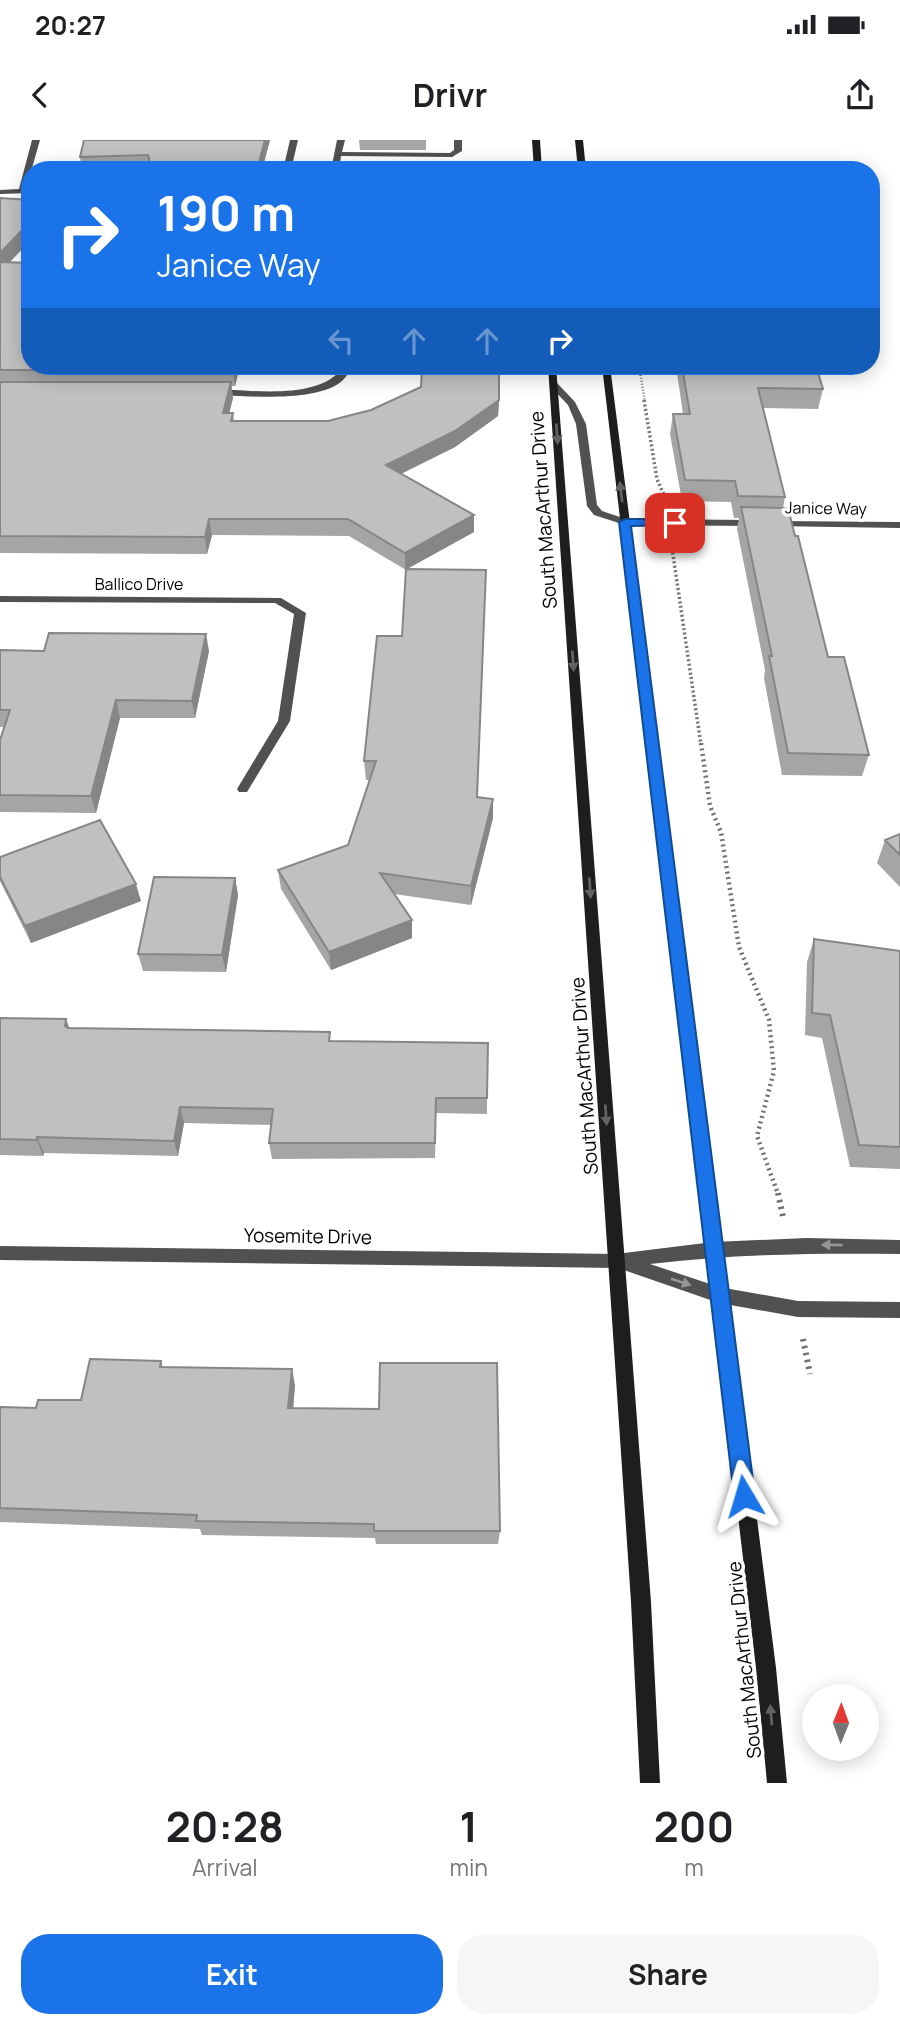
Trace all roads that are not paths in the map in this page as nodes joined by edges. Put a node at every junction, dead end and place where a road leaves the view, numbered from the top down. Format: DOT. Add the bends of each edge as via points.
graph roads {
  1 [pos="36,140"];
  2 [pos="294,140"];
  3 [pos="341,140"];
  4 [pos="458,140"];
  5 [pos="536,140"];
  6 [pos="579,140"];
  7 [pos="338,154"];
  8 [pos="32,161"];
  9 [pos="289,161"];
  10 [pos="337,161"];
  11 [pos="537,161"];
  12 [pos="581,161"];
  13 [pos="21,191"];
  14 [pos="0,192"];
  15 [pos="342,375"];
  16 [pos="553,375"];
  17 [pos="607,375"];
  18 [pos="554,385"];
  19 [pos="204,392"];
  20 [pos="625,522"];
  21 [pos="900,525"];
  22 [pos="0,599"];
  23 [pos="243,789"];
  24 [pos="900,1247"];
  25 [pos="713,1248"];
  26 [pos="0,1253"];
  27 [pos="617,1261"];
  28 [pos="719,1295"];
  29 [pos="900,1310"];
  30 [pos="650,1783"];
  31 [pos="777,1783"];
  1 -- 8 [label="street"];
  2 -- 9 [label="street"];
  3 -- 7 [label="street"];
  4 -- 7 [label="street" via="458,151 452,155"];
  5 -- 11 [label="main road"];
  6 -- 12 [label="main road"];
  7 -- 10 [label="street"];
  13 -- 14 [label="street"];
  15 -- 19 [label="street" via="329,385 298,392"];
  16 -- 18 [label="main road, South MacArthur Drive"];
  20 -- 17 [label="main road, South MacArthur Drive, one-way"];
  18 -- 20 [label="street" via="572,404 581,424 592,506 597,513"];
  18 -- 27 [label="main road, South MacArthur Drive, one-way"];
  20 -- 21 [label="street, Janice Way"];
  20 -- 25 [label="main road, South MacArthur Drive"];
  22 -- 23 [label="street, Ballico Drive" via="277,600 299,613 284,721"];
  24 -- 25 [label="street, Yosemite Drive, one-way"];
  25 -- 27 [label="street, Yosemite Drive"];
  25 -- 28 [label="main road, South MacArthur Drive"];
  26 -- 27 [label="street, Yosemite Drive"];
  27 -- 28 [label="street, Yosemite Drive, one-way"];
  27 -- 30 [label="main road, South MacArthur Drive"];
  28 -- 29 [label="street, Yosemite Drive" via="798,1309"];
  31 -- 28 [label="main road, South MacArthur Drive, one-way"];
}
